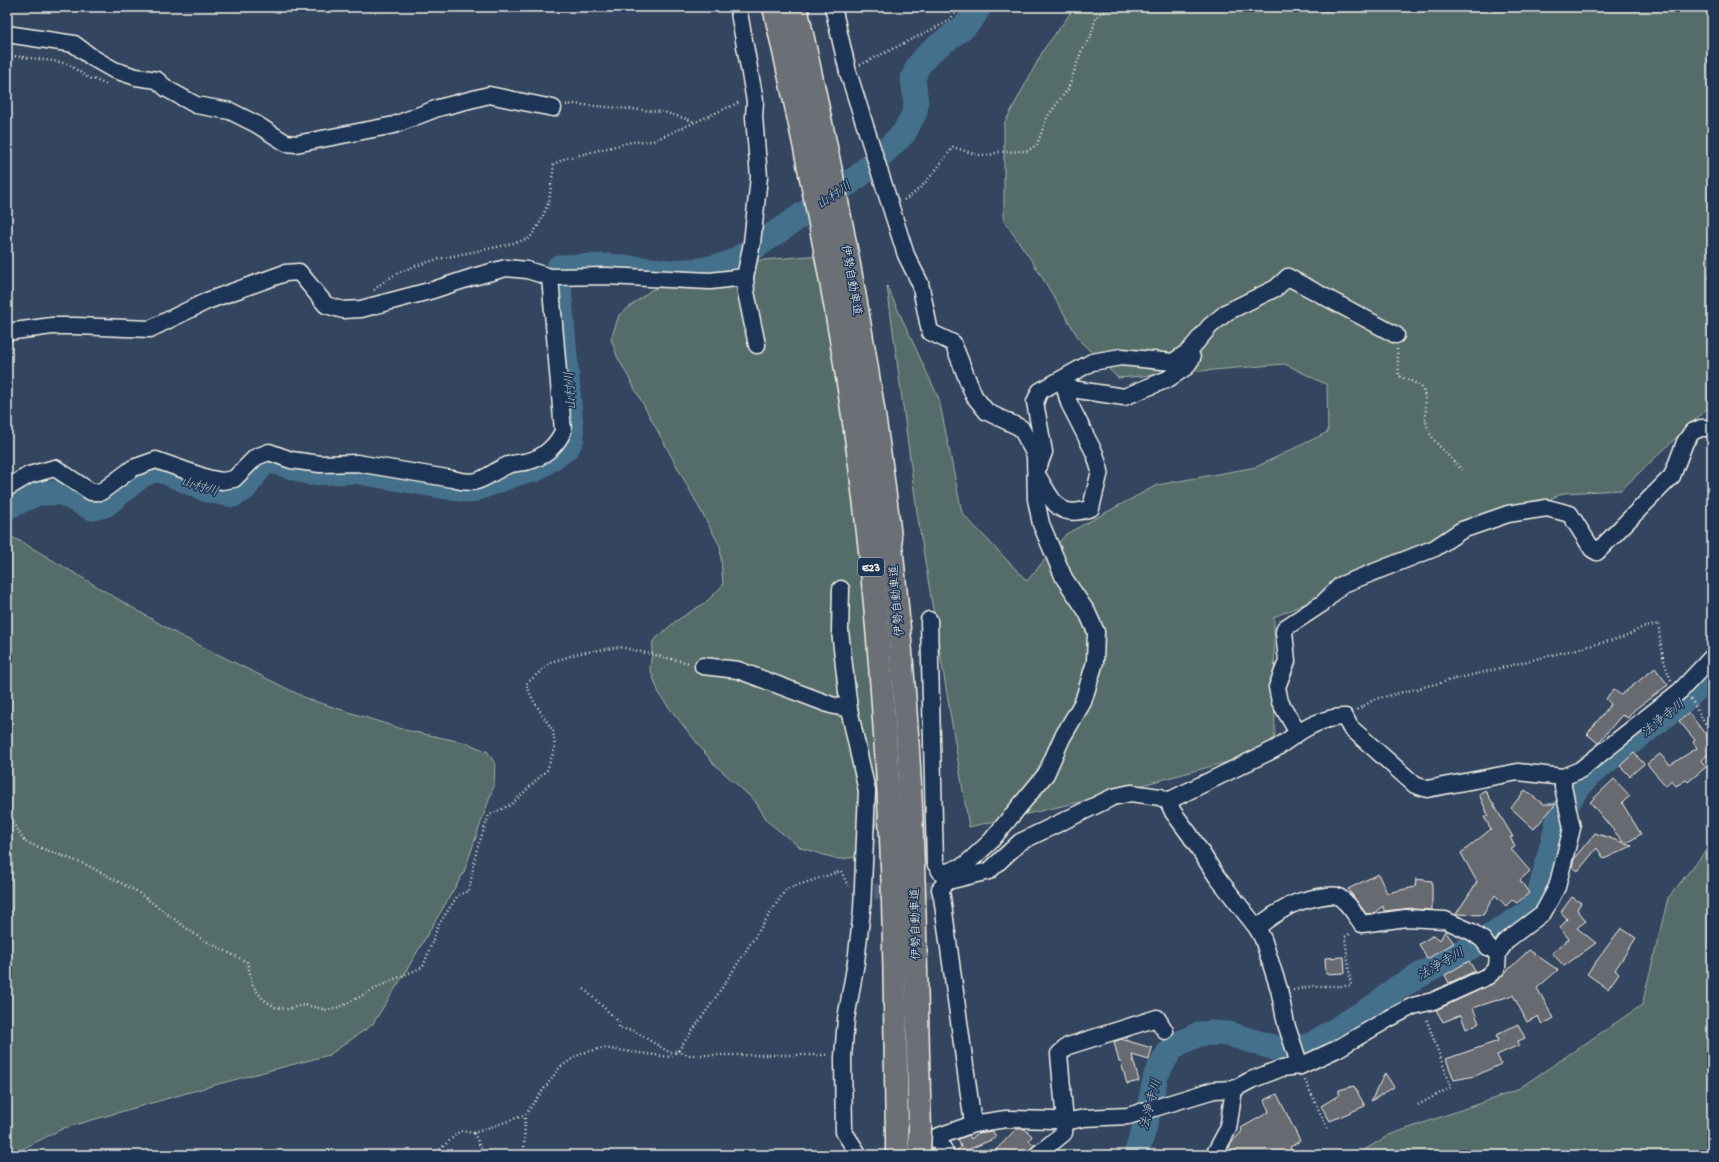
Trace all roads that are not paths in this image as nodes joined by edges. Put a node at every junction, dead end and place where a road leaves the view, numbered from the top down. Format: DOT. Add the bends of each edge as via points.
graph roads {
  1 [pos="738,7"];
  2 [pos="774,7"];
  3 [pos="796,7"];
  4 [pos="833,7"];
  5 [pos="7,34"];
  6 [pos="553,108"];
  7 [pos="550,277"];
  8 [pos="745,277"];
  9 [pos="7,332"];
  10 [pos="1396,335"];
  11 [pos="757,345"];
  12 [pos="1190,351"];
  13 [pos="1062,384"];
  14 [pos="1712,428"];
  15 [pos="1036,473"];
  16 [pos="7,488"];
  17 [pos="841,589"];
  18 [pos="929,620"];
  19 [pos="1712,657"];
  20 [pos="703,666"];
  21 [pos="849,709"];
  22 [pos="1298,733"];
  23 [pos="1563,777"];
  24 [pos="1168,801"];
  25 [pos="945,878"];
  26 [pos="1258,928"];
  27 [pos="1498,954"];
  28 [pos="1165,1031"];
  29 [pos="1300,1066"];
  30 [pos="1234,1089"];
  31 [pos="1065,1122"];
  32 [pos="973,1124"];
  33 [pos="897,1145"];
  34 [pos="858,1155"];
  35 [pos="889,1155"];
  36 [pos="919,1155"];
  37 [pos="1037,1155"];
  38 [pos="1214,1155"];
  1 -- 8 [label="street" via="755,102 759,177 752,243"];
  2 -- 33 [label="highway, 伊勢自動車道 / E23" via="827,253 849,390 874,594 891,839"];
  3 -- 36 [label="highway, 伊勢自動車道 / E23, bridge" via="847,249 870,388 897,604 911,807"];
  4 -- 15 [label="street" via="848,72 906,255 920,283 930,332 953,343 974,396 987,412 1020,428 1035,456"];
  5 -- 6 [label="street" via="74,44 114,70 157,80 167,89 196,105 230,111 286,143 296,144 394,125 438,108 489,95"];
  7 -- 8 [label="street" via="607,276 710,280"];
  7 -- 9 [label="street" via="527,270 506,268 433,290 343,310 326,305 299,272 285,273 206,301 150,329 52,326"];
  7 -- 16 [label="street" via="563,431 559,442 536,459 508,465 486,478 466,483 357,464 320,464 291,460 269,452 256,457 234,479 222,481 156,460 133,468 101,492 91,492 55,468 29,476"];
  8 -- 11 [label="street"];
  10 -- 12 [label="street" via="1288,277 1276,288 1227,312 1210,326"];
  12 -- 13 [label="street" via="1172,362 1121,357 1092,362"];
  12 -- 13 [label="street" via="1192,358 1186,367 1168,379 1124,397"];
  13 -- 15 [label="street" via="1040,391 1035,402 1044,452"];
  13 -- 15 [label="street" via="1100,471 1091,508 1079,512 1066,512 1056,506"];
  14 -- 22 [label="street" via="1700,428 1692,432 1685,442 1672,476 1597,552 1570,514 1547,508 1508,514 1462,530 1435,548 1341,585 1323,603 1285,628 1287,661 1277,687 1280,702"];
  15 -- 25 [label="street" via="1036,499 1040,524 1064,578 1087,612 1096,632 1095,662 1083,702 1062,738 1046,774 990,842 965,865"];
  17 -- 21 [label="street" via="840,631"];
  18 -- 25 [label="street" via="935,863"];
  19 -- 23 [label="street" via="1680,691 1580,770"];
  20 -- 21 [label="street" via="738,670 830,705"];
  21 -- 34 [label="street" via="867,791 869,893 846,1019 843,1057 844,1132"];
  22 -- 23 [label="street" via="1310,725 1334,717 1345,717 1350,727 1416,785 1427,789 1518,772"];
  22 -- 24 [label="street" via="1275,749"];
  23 -- 27 [label="street" via="1562,787 1572,828 1557,887 1543,914 1507,940"];
  24 -- 25 [label="street" via="1160,797 1131,793 1113,797 1020,842 989,872"];
  24 -- 26 [label="street" via="1217,877"];
  25 -- 32 [label="street" via="940,889"];
  26 -- 27 [label="street" via="1263,922 1293,904 1328,895 1336,896 1345,902 1362,924 1406,918 1445,920 1472,932"];
  26 -- 29 [label="street"];
  27 -- 29 [label="street" via="1498,968 1488,976 1388,1018 1337,1049"];
  28 -- 31 [label="street" via="1157,1018 1068,1046 1059,1054"];
  29 -- 30 [label="street" via="1282,1068"];
  30 -- 31 [label="street" via="1214,1090 1128,1116 1084,1118"];
  30 -- 38 [label="street" via="1228,1129"];
  31 -- 32 [label="street" via="1006,1119"];
  31 -- 37 [label="street" via="1064,1133"];
  32 -- 35 [label="street"];
}
